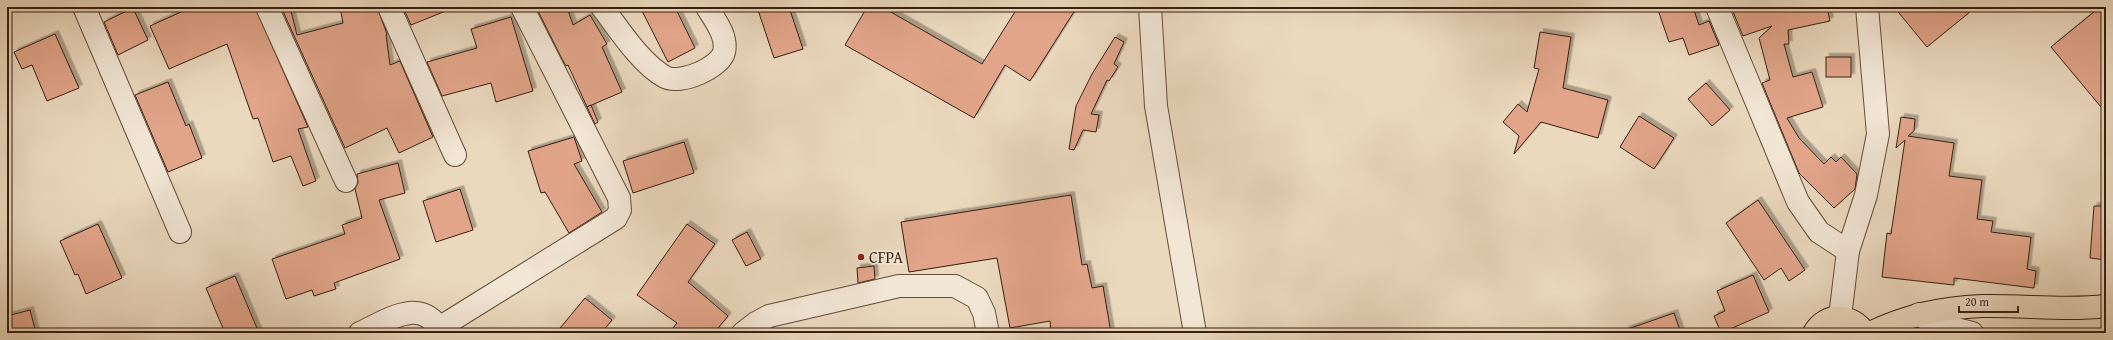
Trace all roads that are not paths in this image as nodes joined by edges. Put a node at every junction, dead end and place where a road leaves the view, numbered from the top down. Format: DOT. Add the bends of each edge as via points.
graph roads {
  1 [pos="84,7"];
  2 [pos="267,7"];
  3 [pos="389,7"];
  4 [pos="522,7"];
  5 [pos="602,7"];
  6 [pos="707,7"];
  7 [pos="1150,7"];
  8 [pos="1717,7"];
  9 [pos="1867,7"];
  10 [pos="454,155"];
  11 [pos="346,181"];
  12 [pos="180,232"];
  13 [pos="1848,251"];
  14 [pos="2106,306"];
  15 [pos="1919,314"];
  16 [pos="1840,317"];
  17 [pos="441,330"];
  18 [pos="360,333"];
  19 [pos="743,333"];
  20 [pos="988,333"];
  21 [pos="1195,333"];
  22 [pos="1814,333"];
  23 [pos="1865,333"];
  24 [pos="1870,333"];
  25 [pos="1972,333"];
  1 -- 12 [label="street"];
  2 -- 11 [label="street"];
  3 -- 10 [label="street"];
  4 -- 17 [label="street" via="619,198 620,210 616,218"];
  5 -- 6 [label="street" via="647,63 666,78 688,78 715,66 724,51 722,32"];
  7 -- 21 [label="street" via="1156,106"];
  8 -- 13 [label="street" via="1798,202 1819,232"];
  9 -- 13 [label="street" via="1878,134 1866,195"];
  13 -- 16 [label="street"];
  14 -- 15 [label="main road" via="1982,306"];
  15 -- 24 [label="main road"];
  15 -- 25 [label="street" via="1932,323"];
  16 -- 22 [label="main road" via="1821,324"];
  16 -- 23 [label="main road" via="1853,320"];
  17 -- 18 [label="street" via="422,314 412,312 400,314"];
  19 -- 20 [label="street" via="769,316 899,286 955,286 976,298 984,313"];
}
